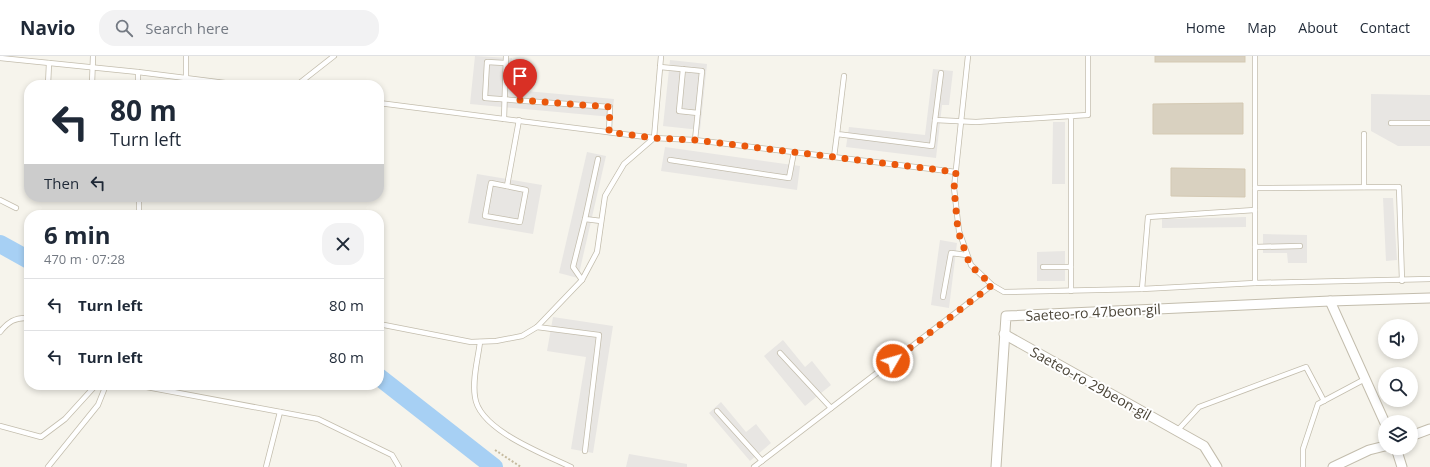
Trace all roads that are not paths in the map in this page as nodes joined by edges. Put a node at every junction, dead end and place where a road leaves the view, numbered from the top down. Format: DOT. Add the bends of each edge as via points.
graph roads {
  1 [pos="93,56"];
  2 [pos="186,56"];
  3 [pos="334,56"];
  4 [pos="506,56"];
  5 [pos="661,56"];
  6 [pos="968,56"];
  7 [pos="1088,56"];
  8 [pos="1255,56"];
  9 [pos="0,58"];
  10 [pos="49,63"];
  11 [pos="505,63"];
  12 [pos="93,67"];
  13 [pos="660,67"];
  14 [pos="683,69"];
  15 [pos="138,72"];
  16 [pos="941,73"];
  17 [pos="844,76"];
  18 [pos="186,78"];
  19 [pos="48,80"];
  20 [pos="92,80"];
  21 [pos="138,80"];
  22 [pos="201,80"];
  23 [pos="303,80"];
  24 [pos="505,99"];
  25 [pos="384,104"];
  26 [pos="698,113"];
  27 [pos="1071,116"];
  28 [pos="504,118"];
  29 [pos="520,120"];
  30 [pos="935,120"];
  31 [pos="962,122"];
  32 [pos="1430,123"];
  33 [pos="1391,124"];
  34 [pos="609,132"];
  35 [pos="837,134"];
  36 [pos="1364,134"];
  37 [pos="654,138"];
  38 [pos="695,140"];
  39 [pos="794,152"];
  40 [pos="834,157"];
  41 [pos="598,159"];
  42 [pos="670,160"];
  43 [pos="956,172"];
  44 [pos="507,186"];
  45 [pos="1364,187"];
  46 [pos="1255,188"];
  47 [pos="0,200"];
  48 [pos="16,208"];
  49 [pos="1255,210"];
  50 [pos="585,219"];
  51 [pos="601,221"];
  52 [pos="1300,246"];
  53 [pos="1255,247"];
  54 [pos="967,255"];
  55 [pos="1043,267"];
  56 [pos="1071,267"];
  57 [pos="1430,279"];
  58 [pos="582,280"];
  59 [pos="1402,281"];
  60 [pos="1255,283"];
  61 [pos="992,285"];
  62 [pos="1142,289"];
  63 [pos="1071,291"];
  64 [pos="943,297"];
  65 [pos="1430,298"];
  66 [pos="1330,301"];
  67 [pos="24,318"];
  68 [pos="384,325"];
  69 [pos="537,327"];
  70 [pos="0,332"];
  71 [pos="1004,334"];
  72 [pos="480,342"];
  73 [pos="780,353"];
  74 [pos="1365,379"];
  75 [pos="91,390"];
  76 [pos="104,390"];
  77 [pos="163,390"];
  78 [pos="1324,401"];
  79 [pos="831,408"];
  80 [pos="717,411"];
  81 [pos="280,412"];
  82 [pos="1381,415"];
  83 [pos="0,426"];
  84 [pos="1430,429"];
  85 [pos="1177,431"];
  86 [pos="1418,433"];
  87 [pos="1378,448"];
  88 [pos="585,451"];
  89 [pos="1398,455"];
  90 [pos="762,461"];
  91 [pos="48,467"];
  92 [pos="266,467"];
  93 [pos="399,467"];
  94 [pos="571,467"];
  95 [pos="754,467"];
  96 [pos="996,467"];
  97 [pos="1217,467"];
  98 [pos="1303,467"];
  99 [pos="1333,467"];
  100 [pos="1402,467"];
  1 -- 12 [label="lane"];
  2 -- 18 [label="lane"];
  3 -- 23 [label="lane"];
  4 -- 11 [label="lane"];
  5 -- 13 [label="lane"];
  6 -- 31 [label="lane"];
  7 -- 27 [label="lane" via="1088,115"];
  8 -- 46 [label="lane"];
  9 -- 10 [label="lane"];
  10 -- 12 [label="lane"];
  10 -- 19 [label="lane"];
  11 -- 24 [label="lane"];
  11 -- 24 [label="lane" via="487,62 485,98"];
  12 -- 15 [label="lane"];
  12 -- 20 [label="lane"];
  13 -- 14 [label="lane"];
  13 -- 37 [label="lane"];
  14 -- 26 [label="lane" via="702,71"];
  14 -- 26 [label="lane" via="679,111"];
  15 -- 18 [label="lane"];
  15 -- 21 [label="lane"];
  16 -- 30 [label="lane"];
  17 -- 35 [label="lane"];
  18 -- 22 [label="lane"];
  24 -- 28 [label="lane"];
  24 -- 34 [label="lane" via="610,107"];
  25 -- 28 [label="lane"];
  26 -- 38 [label="lane"];
  27 -- 31 [label="lane"];
  27 -- 56 [label="lane"];
  28 -- 29 [label="lane"];
  29 -- 34 [label="lane"];
  29 -- 44 [label="lane"];
  30 -- 31 [label="lane"];
  30 -- 35 [label="lane" via="932,146"];
  31 -- 43 [label="lane"];
  32 -- 33 [label="lane"];
  34 -- 37 [label="lane"];
  35 -- 40 [label="lane"];
  36 -- 45 [label="lane"];
  37 -- 38 [label="lane"];
  37 -- 51 [label="lane" via="624,164 605,196"];
  38 -- 39 [label="lane"];
  39 -- 40 [label="lane"];
  39 -- 42 [label="lane" via="790,178"];
  40 -- 43 [label="lane"];
  41 -- 50 [label="lane"];
  43 -- 54 [label="lane" via="954,188 958,231"];
  44 -- 44 [label="lane" via="491,183 485,216 520,222 526,190"];
  45 -- 46 [label="lane"];
  45 -- 59 [label="lane" via="1399,186"];
  46 -- 49 [label="lane"];
  47 -- 48 [label="lane"];
  49 -- 53 [label="lane"];
  49 -- 62 [label="lane" via="1148,217"];
  50 -- 51 [label="lane"];
  50 -- 58 [label="lane" via="573,267"];
  51 -- 58 [label="lane" via="597,252"];
  52 -- 53 [label="lane"];
  53 -- 60 [label="lane"];
  54 -- 61 [label="lane" via="970,265"];
  54 -- 64 [label="lane" via="951,253"];
  55 -- 56 [label="lane"];
  56 -- 63 [label="lane"];
  57 -- 59 [label="lane"];
  58 -- 69 [label="lane"];
  59 -- 60 [label="lane"];
  60 -- 62 [label="lane"];
  61 -- 63 [label="lane" via="1004,292"];
  61 -- 79 [label="lane"];
  62 -- 63 [label="lane"];
  65 -- 66 [label="street, Saeteo-ro 47beon-gil"];
  66 -- 71 [label="street, Saeteo-ro 47beon-gil" via="1006,316"];
  66 -- 74 [label="street"];
  67 -- 70 [label="lane" via="7,322"];
  68 -- 72 [label="lane"];
  69 -- 72 [label="lane" via="522,336 496,342"];
  69 -- 88 [label="lane" via="599,335"];
  71 -- 85 [label="street, Saeteo-ro 29beon-gil"];
  71 -- 96 [label="street, Saeteo-ro 47beon-gil"];
  72 -- 94 [label="lane" via="474,398 481,413 494,426 522,443"];
  73 -- 79 [label="lane"];
  74 -- 78 [label="lane"];
  74 -- 82 [label="street"];
  75 -- 83 [label="lane" via="65,419 41,437"];
  76 -- 91 [label="lane" via="98,405"];
  77 -- 81 [label="lane"];
  78 -- 85 [label="lane" via="1306,368 1198,407"];
  78 -- 98 [label="lane" via="1318,404 1303,449"];
  79 -- 90 [label="lane"];
  80 -- 90 [label="lane"];
  81 -- 92 [label="lane"];
  81 -- 93 [label="lane" via="318,419 392,455"];
  84 -- 86 [label="street"];
  85 -- 97 [label="street, Saeteo-ro 29beon-gil" via="1204,446"];
  87 -- 99 [label="street"];
  89 -- 100 [label="street"];
  90 -- 95 [label="lane"];
}
